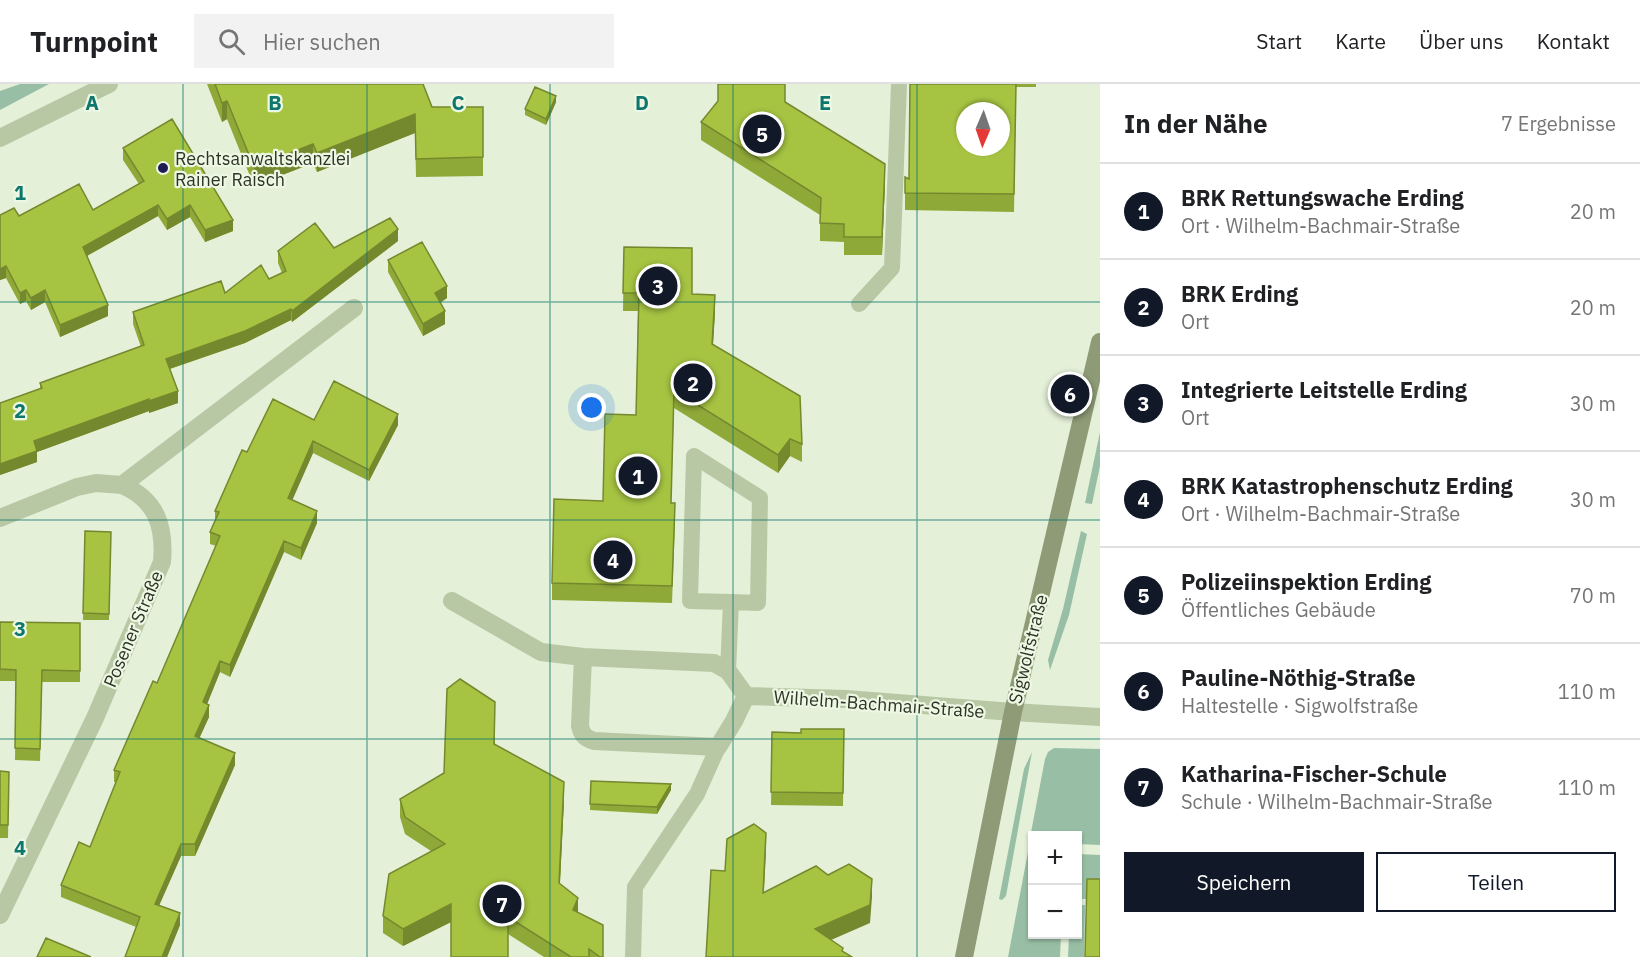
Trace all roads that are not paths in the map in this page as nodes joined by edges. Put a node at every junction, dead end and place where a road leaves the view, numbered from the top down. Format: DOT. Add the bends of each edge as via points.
graph roads {
  1 [pos="109,84"];
  2 [pos="899,84"];
  3 [pos="90,88"];
  4 [pos="0,138"];
  5 [pos="859,304"];
  6 [pos="354,308"];
  7 [pos="1100,342"];
  8 [pos="122,485"];
  9 [pos="0,518"];
  10 [pos="452,601"];
  11 [pos="731,602"];
  12 [pos="583,657"];
  13 [pos="729,671"];
  14 [pos="746,696"];
  15 [pos="1013,712"];
  16 [pos="1100,717"];
  17 [pos="718,747"];
  18 [pos="0,915"];
  19 [pos="633,957"];
  20 [pos="964,957"];
  1 -- 3 [label="street"];
  2 -- 5 [label="lane" via="892,268"];
  3 -- 4 [label="street"];
  6 -- 8 [label="street"];
  7 -- 15 [label="street, Sigwolfstraße"];
  8 -- 9 [label="street" via="96,483 77,487"];
  8 -- 18 [label="street, Posener Straße" via="136,491 157,517 164,541 162,562 95,718"];
  10 -- 12 [label="street" via="541,652"];
  11 -- 11 [label="lane" via="758,603 760,498 694,456 690,601"];
  11 -- 13 [label="lane"];
  12 -- 13 [label="street" via="714,663"];
  12 -- 17 [label="street" via="580,726 587,739"];
  13 -- 14 [label="street"];
  14 -- 15 [label="street, Wilhelm-Bachmair-Straße"];
  14 -- 17 [label="street"];
  15 -- 16 [label="street, Wilhelm-Bachmair-Straße"];
  15 -- 20 [label="street, Sigwolfstraße"];
  17 -- 19 [label="lane" via="697,794 635,887"];
}
